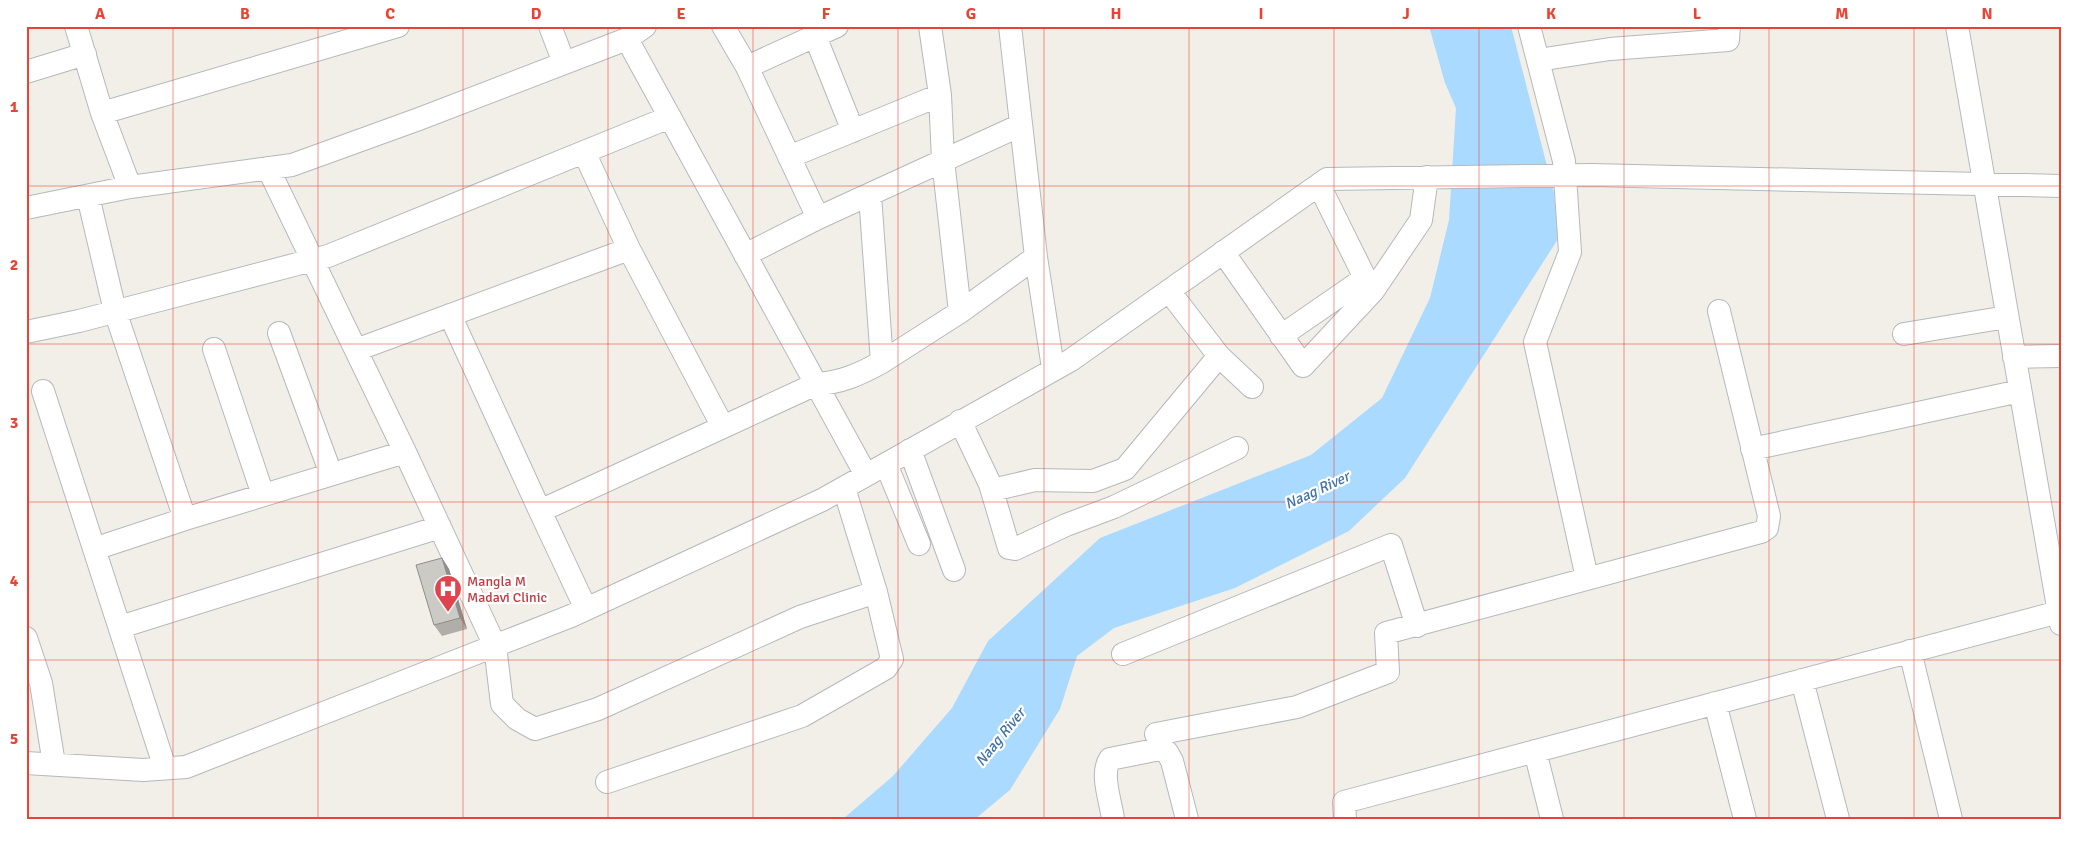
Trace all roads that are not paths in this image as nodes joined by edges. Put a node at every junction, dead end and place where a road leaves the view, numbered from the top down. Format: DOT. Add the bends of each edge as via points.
graph roads {
  1 [pos="76,26"];
  2 [pos="398,26"];
  3 [pos="550,26"];
  4 [pos="723,26"];
  5 [pos="837,26"];
  6 [pos="930,26"];
  7 [pos="1010,26"];
  8 [pos="1529,26"];
  9 [pos="1729,26"];
  10 [pos="1957,26"];
  11 [pos="636,32"];
  12 [pos="814,36"];
  13 [pos="85,54"];
  14 [pos="1538,60"];
  15 [pos="564,63"];
  16 [pos="747,67"];
  17 [pos="26,72"];
  18 [pos="940,95"];
  19 [pos="102,113"];
  20 [pos="670,117"];
  21 [pos="1022,125"];
  22 [pos="853,130"];
  23 [pos="584,152"];
  24 [pos="789,157"];
  25 [pos="943,160"];
  26 [pos="268,168"];
  27 [pos="1566,176"];
  28 [pos="1431,178"];
  29 [pos="1984,184"];
  30 [pos="1319,185"];
  31 [pos="2061,186"];
  32 [pos="130,187"];
  33 [pos="870,195"];
  34 [pos="88,196"];
  35 [pos="26,208"];
  36 [pos="818,218"];
  37 [pos="628,249"];
  38 [pos="1223,252"];
  39 [pos="745,255"];
  40 [pos="1036,257"];
  41 [pos="313,259"];
  42 [pos="1368,285"];
  43 [pos="1169,291"];
  44 [pos="115,311"];
  45 [pos="1719,311"];
  46 [pos="960,312"];
  47 [pos="450,315"];
  48 [pos="2007,317"];
  49 [pos="26,332"];
  50 [pos="279,333"];
  51 [pos="1904,334"];
  52 [pos="1281,336"];
  53 [pos="214,350"];
  54 [pos="356,350"];
  55 [pos="1219,356"];
  56 [pos="2061,356"];
  57 [pos="2014,357"];
  58 [pos="882,362"];
  59 [pos="1053,368"];
  60 [pos="816,384"];
  61 [pos="1252,388"];
  62 [pos="43,391"];
  63 [pos="2020,391"];
  64 [pos="960,422"];
  65 [pos="723,427"];
  66 [pos="1237,448"];
  67 [pos="1752,448"];
  68 [pos="910,450"];
  69 [pos="405,452"];
  70 [pos="886,464"];
  71 [pos="330,474"];
  72 [pos="866,475"];
  73 [pos="844,488"];
  74 [pos="992,490"];
  75 [pos="262,495"];
  76 [pos="540,511"];
  77 [pos="186,519"];
  78 [pos="440,527"];
  79 [pos="920,544"];
  80 [pos="94,549"];
  81 [pos="954,570"];
  82 [pos="1587,578"];
  83 [pos="876,592"];
  84 [pos="586,609"];
  85 [pos="2060,618"];
  86 [pos="1417,626"];
  87 [pos="120,627"];
  88 [pos="26,638"];
  89 [pos="495,646"];
  90 [pos="1910,651"];
  91 [pos="1123,654"];
  92 [pos="1802,680"];
  93 [pos="1715,703"];
  94 [pos="1156,734"];
  95 [pos="1535,751"];
  96 [pos="26,763"];
  97 [pos="54,764"];
  98 [pos="165,768"];
  99 [pos="607,782"];
  100 [pos="1114,819"];
  101 [pos="1187,819"];
  102 [pos="1345,819"];
  103 [pos="1552,819"];
  104 [pos="1745,819"];
  105 [pos="1838,819"];
  106 [pos="1950,819"];
  1 -- 13 [label="street"];
  2 -- 19 [label="street"];
  3 -- 15 [label="street"];
  4 -- 16 [label="street"];
  5 -- 12 [label="street"];
  6 -- 18 [label="street"];
  7 -- 21 [label="street"];
  8 -- 14 [label="street"];
  9 -- 14 [label="street" via="1728,40 1610,49"];
  10 -- 29 [label="street"];
  11 -- 15 [label="street"];
  11 -- 20 [label="street"];
  12 -- 16 [label="street"];
  12 -- 22 [label="street"];
  13 -- 17 [label="street"];
  13 -- 19 [label="street"];
  14 -- 27 [label="street"];
  15 -- 26 [label="street" via="419,120 301,161"];
  16 -- 24 [label="street"];
  18 -- 22 [label="street"];
  18 -- 25 [label="street"];
  19 -- 32 [label="street"];
  20 -- 23 [label="street"];
  20 -- 39 [label="street"];
  21 -- 25 [label="street"];
  21 -- 40 [label="street"];
  22 -- 24 [label="street"];
  23 -- 37 [label="street"];
  23 -- 41 [label="street" via="328,256"];
  24 -- 36 [label="street"];
  25 -- 33 [label="street"];
  25 -- 46 [label="street"];
  26 -- 32 [label="street"];
  26 -- 41 [label="street"];
  27 -- 28 [label="street"];
  27 -- 29 [label="street"];
  27 -- 82 [label="street" via="1570,252 1535,342"];
  28 -- 30 [label="street" via="1327,179"];
  28 -- 42 [label="street" via="1421,220"];
  29 -- 31 [label="street"];
  29 -- 48 [label="street"];
  30 -- 38 [label="street"];
  30 -- 42 [label="street"];
  32 -- 34 [label="street"];
  33 -- 36 [label="street"];
  33 -- 58 [label="street"];
  34 -- 35 [label="street"];
  34 -- 44 [label="street"];
  36 -- 39 [label="street"];
  37 -- 47 [label="street"];
  37 -- 65 [label="street"];
  38 -- 43 [label="street"];
  38 -- 52 [label="street"];
  39 -- 60 [label="street"];
  40 -- 46 [label="street"];
  40 -- 59 [label="street"];
  41 -- 44 [label="street"];
  41 -- 54 [label="street"];
  42 -- 52 [label="street"];
  42 -- 52 [label="street" via="1304,366"];
  43 -- 55 [label="street"];
  43 -- 59 [label="street" via="1071,360"];
  44 -- 49 [label="street"];
  44 -- 77 [label="street"];
  45 -- 67 [label="street"];
  46 -- 58 [label="street"];
  47 -- 54 [label="street"];
  47 -- 76 [label="street"];
  48 -- 51 [label="street"];
  48 -- 57 [label="street"];
  50 -- 71 [label="street"];
  53 -- 75 [label="street"];
  54 -- 69 [label="street"];
  55 -- 61 [label="street"];
  55 -- 74 [label="street" via="1125,469 1093,481 1036,480"];
  56 -- 57 [label="street"];
  57 -- 63 [label="street"];
  58 -- 60 [label="street" via="855,376"];
  59 -- 64 [label="street"];
  60 -- 65 [label="street"];
  60 -- 72 [label="street"];
  62 -- 80 [label="street"];
  63 -- 67 [label="street"];
  63 -- 85 [label="street"];
  64 -- 68 [label="street"];
  64 -- 74 [label="street"];
  65 -- 76 [label="street"];
  66 -- 74 [label="street" via="1114,507 1015,549 1006,543"];
  67 -- 82 [label="street" via="1769,516 1767,528 1762,532"];
  68 -- 70 [label="street"];
  68 -- 81 [label="street"];
  69 -- 71 [label="street"];
  69 -- 78 [label="street"];
  70 -- 72 [label="street"];
  70 -- 79 [label="street"];
  71 -- 75 [label="street"];
  72 -- 73 [label="street"];
  73 -- 83 [label="street"];
  73 -- 84 [label="street"];
  75 -- 77 [label="street"];
  76 -- 84 [label="street"];
  77 -- 80 [label="street"];
  78 -- 87 [label="street"];
  78 -- 89 [label="street"];
  80 -- 87 [label="street"];
  82 -- 86 [label="street"];
  83 -- 89 [label="street" via="800,617 598,709 535,729 517,719 502,704"];
  83 -- 99 [label="street" via="892,659 886,668 802,716"];
  84 -- 89 [label="street"];
  85 -- 90 [label="street"];
  86 -- 91 [label="street" via="1391,545"];
  86 -- 94 [label="street" via="1386,633 1388,672 1297,707"];
  87 -- 98 [label="street"];
  88 -- 97 [label="street" via="42,683"];
  89 -- 98 [label="street" via="186,767"];
  90 -- 92 [label="street"];
  90 -- 106 [label="street"];
  92 -- 93 [label="street"];
  92 -- 105 [label="street"];
  93 -- 95 [label="street"];
  93 -- 104 [label="street"];
  95 -- 102 [label="street" via="1344,802"];
  95 -- 103 [label="street"];
  96 -- 97 [label="street"];
  97 -- 98 [label="street" via="143,770"];
  100 -- 101 [label="street" via="1106,764 1110,759 1160,749 1167,752 1172,760"];
}
